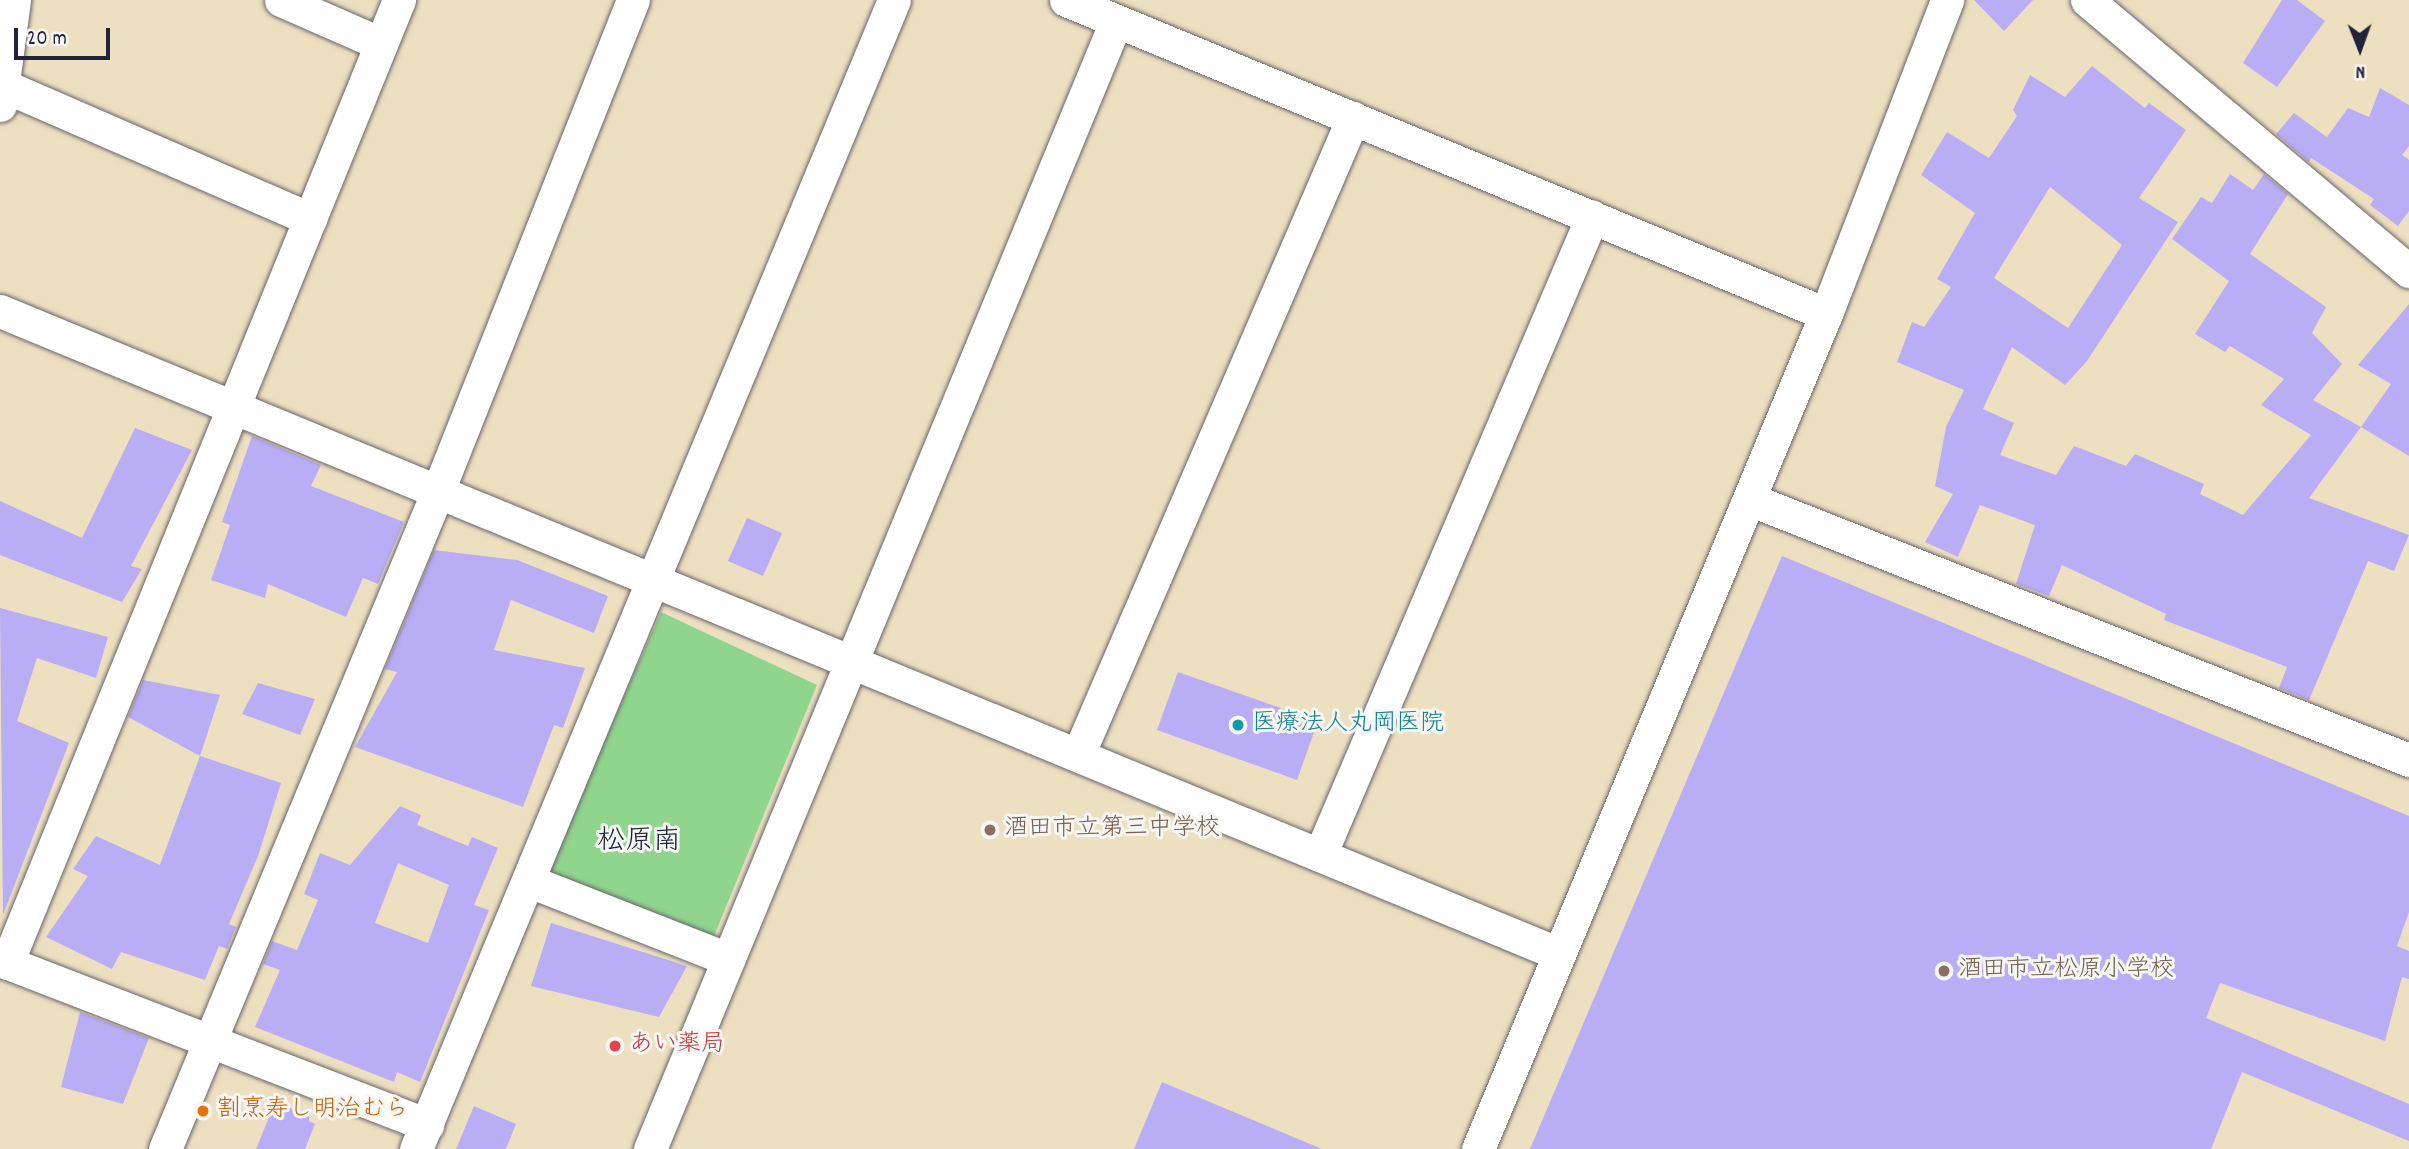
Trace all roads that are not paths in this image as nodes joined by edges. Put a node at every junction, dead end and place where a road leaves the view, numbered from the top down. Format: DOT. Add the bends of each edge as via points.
graph roads {
  1 [pos="14,0"];
  2 [pos="281,0"];
  3 [pos="399,0"];
  4 [pos="633,0"];
  5 [pos="894,0"];
  6 [pos="1066,0"];
  7 [pos="1947,0"];
  8 [pos="2087,0"];
  9 [pos="1116,20"];
  10 [pos="382,44"];
  11 [pos="1,95"];
  12 [pos="1353,118"];
  13 [pos="1592,217"];
  14 [pos="310,219"];
  15 [pos="2409,271"];
  16 [pos="0,311"];
  17 [pos="1826,314"];
  18 [pos="234,407"];
  19 [pos="438,491"];
  20 [pos="1749,499"];
  21 [pos="654,580"];
  22 [pos="851,662"];
  23 [pos="1078,755"];
  24 [pos="2409,760"];
  25 [pos="1320,855"];
  26 [pos="528,881"];
  27 [pos="1559,954"];
  28 [pos="728,960"];
  29 [pos="4,962"];
  30 [pos="210,1042"];
  31 [pos="421,1137"];
  32 [pos="165,1149"];
  33 [pos="650,1149"];
  34 [pos="1478,1149"];
  1 -- 11 [label="street"];
  2 -- 10 [label="street"];
  3 -- 10 [label="street"];
  4 -- 19 [label="street"];
  5 -- 21 [label="street"];
  6 -- 9 [label="street"];
  7 -- 17 [label="street"];
  8 -- 15 [label="street"];
  9 -- 12 [label="street"];
  9 -- 22 [label="street"];
  10 -- 14 [label="street"];
  11 -- 14 [label="street"];
  12 -- 13 [label="street"];
  12 -- 23 [label="street"];
  13 -- 17 [label="street"];
  13 -- 25 [label="street"];
  14 -- 18 [label="street"];
  16 -- 18 [label="street"];
  17 -- 20 [label="street"];
  18 -- 19 [label="street"];
  18 -- 29 [label="street"];
  19 -- 21 [label="street"];
  19 -- 30 [label="street"];
  20 -- 24 [label="street"];
  20 -- 27 [label="street"];
  21 -- 22 [label="street"];
  21 -- 26 [label="street"];
  22 -- 23 [label="street"];
  22 -- 28 [label="street"];
  23 -- 25 [label="street"];
  25 -- 27 [label="street"];
  26 -- 28 [label="street"];
  26 -- 31 [label="street"];
  27 -- 34 [label="street"];
  28 -- 33 [label="street"];
  29 -- 30 [label="street"];
  30 -- 31 [label="street"];
  30 -- 32 [label="street"];
}
